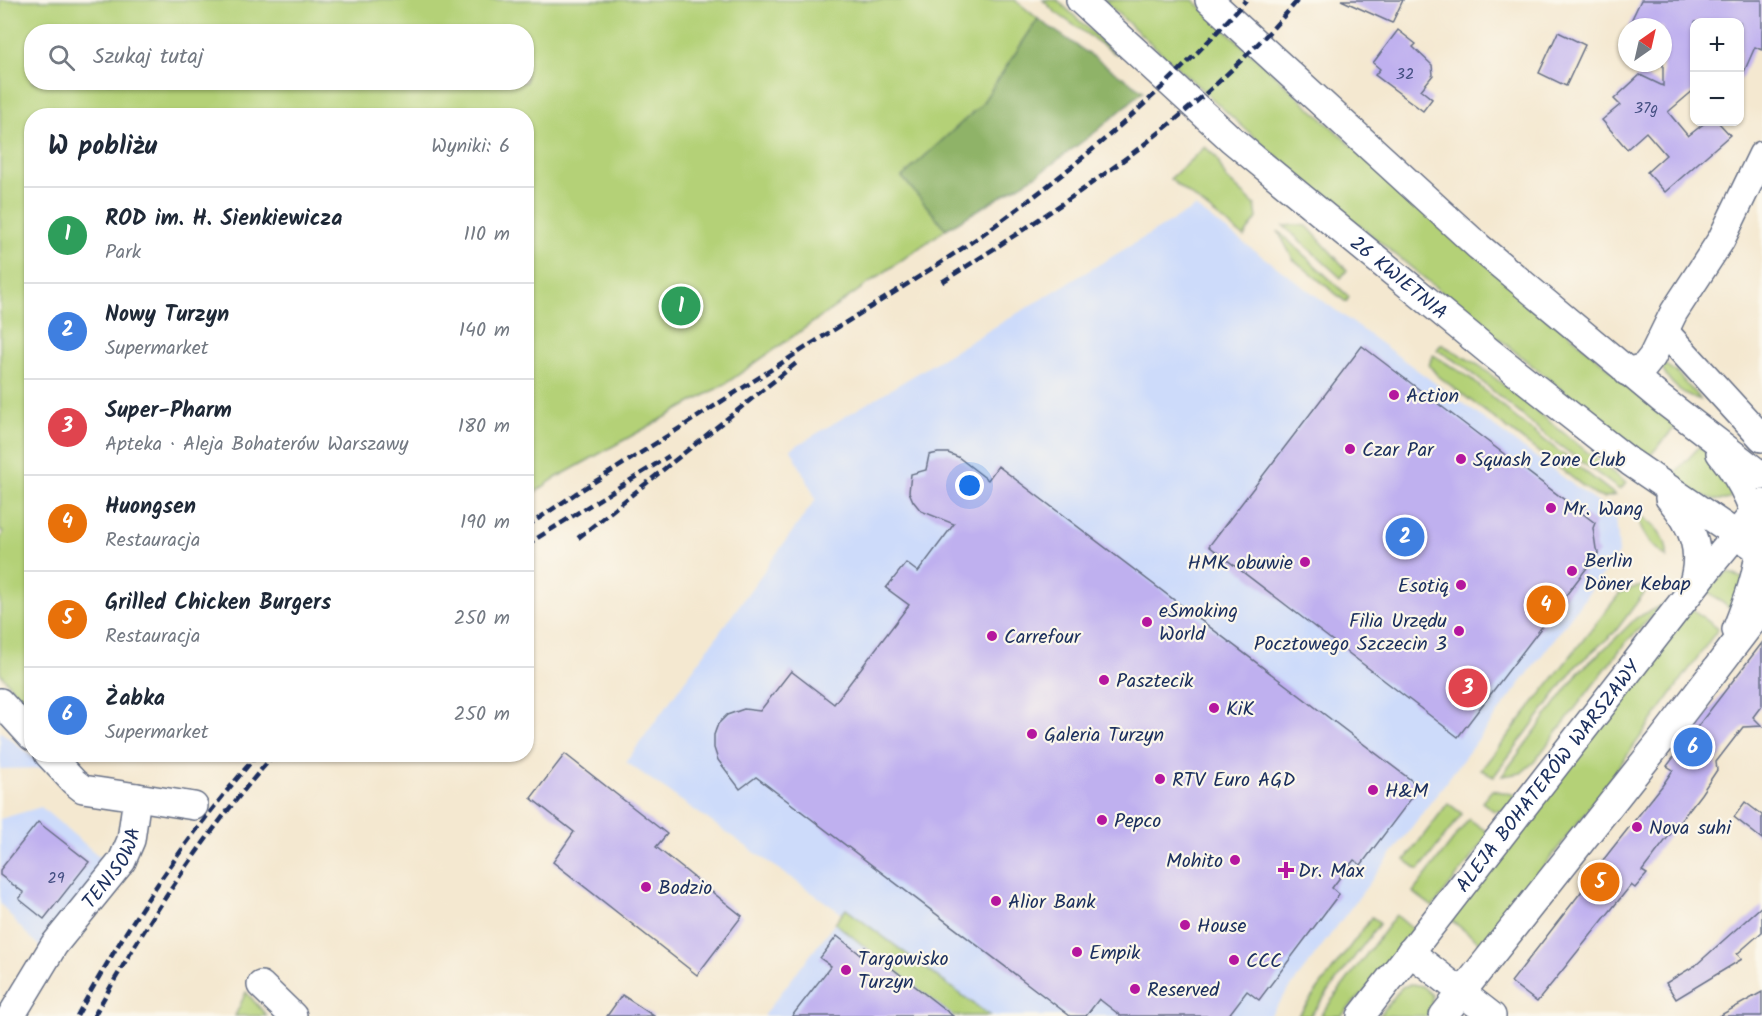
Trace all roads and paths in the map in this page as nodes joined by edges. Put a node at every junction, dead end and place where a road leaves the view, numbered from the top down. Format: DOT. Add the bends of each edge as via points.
graph roads {
  1 [pos="1080,0"];
  2 [pos="1209,0"];
  3 [pos="1762,155"];
  4 [pos="1665,332"];
  5 [pos="1627,372"];
  6 [pos="1705,434"];
  7 [pos="1762,438"];
  8 [pos="1762,476"];
  9 [pos="1660,484"];
  10 [pos="1759,510"];
  11 [pos="1735,535"];
  12 [pos="1761,551"];
  13 [pos="1690,593"];
  14 [pos="1762,609"];
  15 [pos="1737,641"];
  16 [pos="0,702"];
  17 [pos="24,728"];
  18 [pos="55,762"];
  19 [pos="136,798"];
  20 [pos="194,806"];
  21 [pos="1410,952"];
  22 [pos="261,984"];
  23 [pos="1461,992"];
  24 [pos="11,1016"];
  25 [pos="293,1016"];
  26 [pos="1361,1016"];
  27 [pos="1443,1016"];
  28 [pos="1492,1016"];
  1 -- 9 [label="street, 26 KWIETNIA" via="1280,180"];
  2 -- 5 [label="street" via="1479,247"];
  3 -- 4 [label="street" via="1721,240"];
  4 -- 5 [label="street" via="1646,365"];
  4 -- 7 [label="street"];
  5 -- 6 [label="street"];
  6 -- 8 [label="street"];
  6 -- 10 [label="street"];
  9 -- 10 [label="street" via="1740,512"];
  9 -- 11 [label="street, 26 KWIETNIA"];
  9 -- 13 [label="street" via="1683,515 1695,542 1698,562"];
  10 -- 11 [label="street, ALEJA BOHATERÓW WARSZAWY"];
  10 -- 12 [label="street"];
  11 -- 12 [label="street"];
  11 -- 13 [label="street, ALEJA BOHATERÓW WARSZAWY"];
  12 -- 13 [label="street" via="1732,558"];
  12 -- 15 [label="street"];
  13 -- 21 [label="street, ALEJA BOHATERÓW WARSZAWY"];
  14 -- 15 [label="street"];
  15 -- 23 [label="street"];
  16 -- 17 [label="street"];
  18 -- 19 [label="street, TENISOWA" via="83,789"];
  19 -- 20 [label="street"];
  19 -- 24 [label="street, TENISOWA" via="131,840 122,861 54,945"];
  21 -- 23 [label="street"];
  21 -- 26 [label="street, ALEJA BOHATERÓW WARSZAWY"];
  22 -- 25 [label="street"];
  23 -- 27 [label="street"];
  23 -- 28 [label="street"];
}
